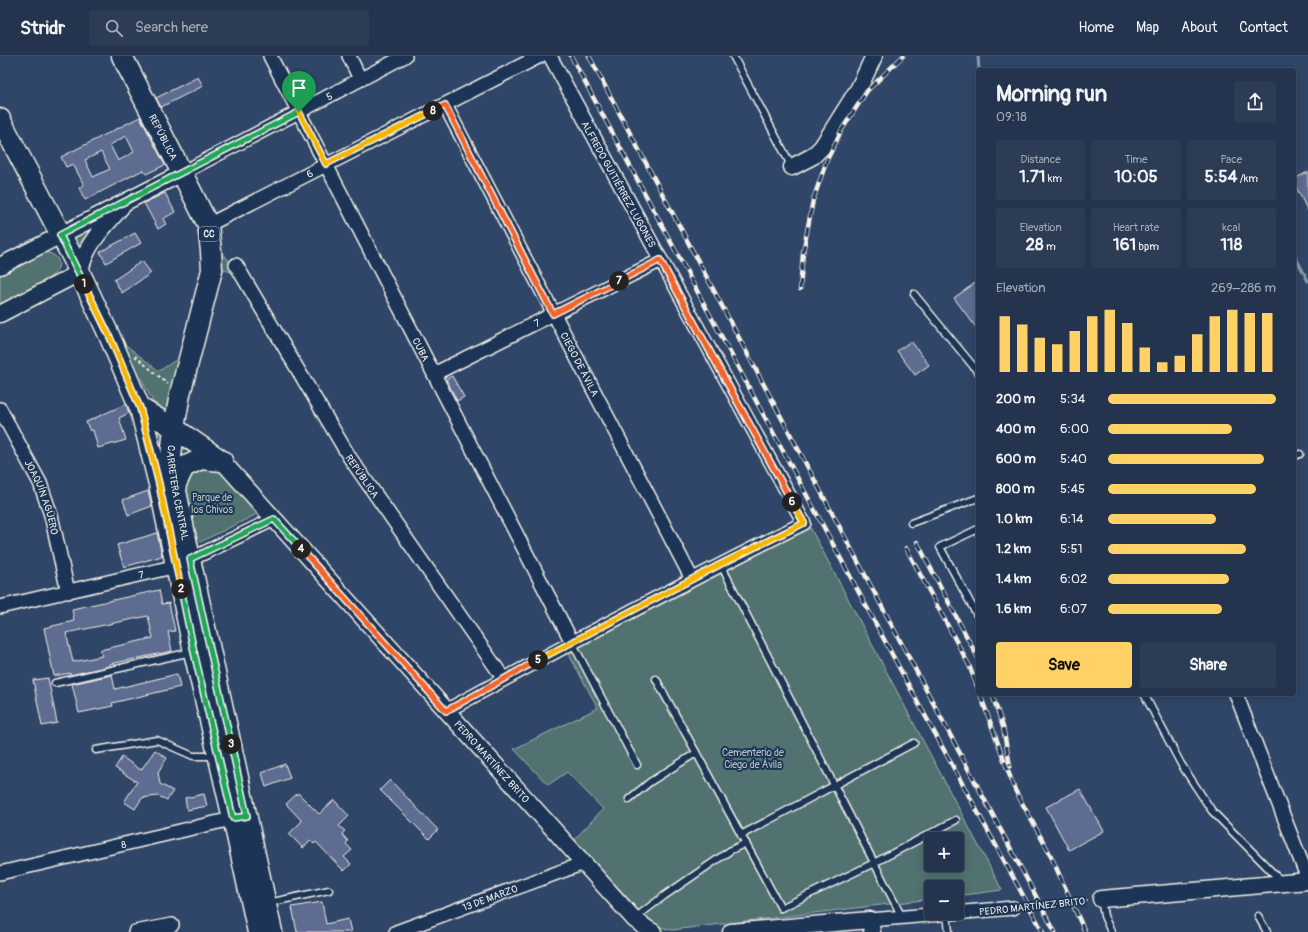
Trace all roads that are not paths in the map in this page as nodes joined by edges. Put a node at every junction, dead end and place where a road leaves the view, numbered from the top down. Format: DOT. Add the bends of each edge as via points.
graph roads {
  1 [pos="122,56"];
  2 [pos="270,56"];
  3 [pos="348,56"];
  4 [pos="405,56"];
  5 [pos="540,56"];
  6 [pos="550,56"];
  7 [pos="733,56"];
  8 [pos="874,56"];
  9 [pos="360,79"];
  10 [pos="445,105"];
  11 [pos="299,112"];
  12 [pos="0,119"];
  13 [pos="326,164"];
  14 [pos="792,168"];
  15 [pos="182,173"];
  16 [pos="125,202"];
  17 [pos="208,225"];
  18 [pos="60,235"];
  19 [pos="660,260"];
  20 [pos="236,264"];
  21 [pos="0,266"];
  22 [pos="79,273"];
  23 [pos="914,294"];
  24 [pos="0,314"];
  25 [pos="553,314"];
  26 [pos="976,370"];
  27 [pos="434,374"];
  28 [pos="180,399"];
  29 [pos="140,408"];
  30 [pos="0,409"];
  31 [pos="174,428"];
  32 [pos="222,461"];
  33 [pos="175,486"];
  34 [pos="976,499"];
  35 [pos="274,519"];
  36 [pos="911,523"];
  37 [pos="976,529"];
  38 [pos="183,563"];
  39 [pos="721,564"];
  40 [pos="692,579"];
  41 [pos="68,592"];
  42 [pos="0,606"];
  43 [pos="976,613"];
  44 [pos="572,642"];
  45 [pos="194,652"];
  46 [pos="504,679"];
  47 [pos="656,679"];
  48 [pos="55,683"];
  49 [pos="1145,696"];
  50 [pos="1237,696"];
  51 [pos="446,711"];
  52 [pos="914,743"];
  53 [pos="96,750"];
  54 [pos="696,753"];
  55 [pos="219,756"];
  56 [pos="637,765"];
  57 [pos="834,785"];
  58 [pos="629,799"];
  59 [pos="240,817"];
  60 [pos="956,820"];
  61 [pos="741,835"];
  62 [pos="746,843"];
  63 [pos="584,863"];
  64 [pos="874,863"];
  65 [pos="0,873"];
  66 [pos="1308,880"];
  67 [pos="1283,883"];
  68 [pos="329,890"];
  69 [pos="1101,899"];
  70 [pos="266,903"];
  71 [pos="1013,908"];
  72 [pos="964,912"];
  73 [pos="924,916"];
  74 [pos="1258,916"];
  75 [pos="902,918"];
  76 [pos="634,919"];
  77 [pos="948,920"];
  78 [pos="172,925"];
  79 [pos="871,926"];
  80 [pos="135,932"];
  81 [pos="258,932"];
  82 [pos="272,932"];
  83 [pos="396,932"];
  84 [pos="653,932"];
  85 [pos="731,932"];
  86 [pos="949,932"];
  87 [pos="1111,932"];
  88 [pos="1267,932"];
  1 -- 15 [label="main road, REPÚBLICA / CC"];
  2 -- 11 [label="street, CUBA"];
  3 -- 9 [label="street"];
  4 -- 9 [label="street, 5"];
  5 -- 10 [label="street, 6"];
  6 -- 19 [label="street, ALFREDO GUITIÉRREZ LUGONES"];
  7 -- 14 [label="lane"];
  8 -- 14 [label="street" via="859,88 822,147 813,156"];
  9 -- 11 [label="street, 5"];
  10 -- 13 [label="street, 6"];
  10 -- 25 [label="street, CIEGO DE ÁVILA"];
  11 -- 13 [label="street, CUBA"];
  11 -- 15 [label="street, 5"];
  12 -- 18 [label="main road, CC"];
  13 -- 17 [label="street, 6"];
  13 -- 27 [label="street, CUBA"];
  15 -- 16 [label="street, 5"];
  15 -- 17 [label="main road, REPÚBLICA / CC"];
  16 -- 18 [label="street, 5"];
  16 -- 22 [label="street, 5" via="88,248"];
  17 -- 28 [label="main road, REPÚBLICA / CC" via="212,270"];
  18 -- 21 [label="street, 5"];
  18 -- 22 [label="main road, CC"];
  19 -- 25 [label="street, 7"];
  19 -- 39 [label="street, ALFREDO GUITIÉRREZ LUGONES" via="804,523"];
  20 -- 46 [label="street, REPÚBLICA" via="350,458"];
  22 -- 24 [label="street"];
  22 -- 29 [label="main road, CC"];
  23 -- 26 [label="lane"];
  25 -- 27 [label="street, 7"];
  25 -- 40 [label="street, CIEGO DE ÁVILA"];
  27 -- 44 [label="street, CUBA"];
  28 -- 31 [label="main road, REPÚBLICA / CC"];
  28 -- 32 [label="main road" via="186,416"];
  29 -- 31 [label="main road"];
  29 -- 38 [label="main road, CARRETERA CENTRAL / CC" via="159,484"];
  30 -- 41 [label="street, JOAQUÍN AGÜERO" via="40,484 51,515"];
  31 -- 32 [label="main road"];
  31 -- 33 [label="main road, CARRETERA CENTRAL / CC" via="171,457"];
  32 -- 33 [label="main road" via="201,459 184,467"];
  32 -- 35 [label="street, PEDRO MARTÍNEZ BRITO"];
  33 -- 38 [label="main road, CARRETERA CENTRAL / CC"];
  34 -- 36 [label="lane"];
  35 -- 38 [label="street, 7"];
  35 -- 51 [label="street, PEDRO MARTÍNEZ BRITO"];
  37 -- 43 [label="lane" via="940,547"];
  38 -- 41 [label="street, 7"];
  38 -- 45 [label="main road, CARRETERA CENTRAL / CC"];
  38 -- 59 [label="main road, CARRETERA CENTRAL / CC"];
  39 -- 40 [label="street"];
  39 -- 57 [label="lane"];
  40 -- 44 [label="street"];
  41 -- 42 [label="street, 7"];
  44 -- 46 [label="street"];
  44 -- 56 [label="lane"];
  45 -- 48 [label="lane"];
  45 -- 55 [label="main road, CARRETERA CENTRAL / CC"];
  46 -- 51 [label="street"];
  47 -- 54 [label="lane"];
  49 -- 67 [label="lane" via="1181,764 1212,811"];
  50 -- 66 [label="street"];
  51 -- 63 [label="street, PEDRO MARTÍNEZ BRITO"];
  52 -- 57 [label="lane"];
  53 -- 55 [label="lane" via="157,740 193,756"];
  54 -- 58 [label="lane" via="650,782"];
  54 -- 61 [label="lane"];
  55 -- 59 [label="main road, CARRETERA CENTRAL / CC"];
  57 -- 61 [label="lane"];
  57 -- 64 [label="lane"];
  59 -- 65 [label="street, 8"];
  59 -- 70 [label="main road, CARRETERA CENTRAL / CC"];
  59 -- 81 [label="main road, CARRETERA CENTRAL / CC"];
  60 -- 64 [label="lane"];
  61 -- 62 [label="lane"];
  62 -- 64 [label="lane" via="781,908"];
  62 -- 76 [label="lane" via="731,850"];
  63 -- 76 [label="street, PEDRO MARTÍNEZ BRITO"];
  63 -- 83 [label="street, 13 DE MARZO"];
  64 -- 75 [label="lane"];
  66 -- 67 [label="street"];
  67 -- 69 [label="street"];
  68 -- 70 [label="lane"];
  69 -- 87 [label="lane" via="1104,916"];
  70 -- 82 [label="main road, CARRETERA CENTRAL / CC"];
  71 -- 72 [label="street, PEDRO MARTÍNEZ BRITO"];
  73 -- 75 [label="street, PEDRO MARTÍNEZ BRITO"];
  74 -- 88 [label="lane"];
  75 -- 79 [label="street, PEDRO MARTÍNEZ BRITO"];
  76 -- 84 [label="street, PEDRO MARTÍNEZ BRITO"];
  77 -- 86 [label="lane"];
  78 -- 80 [label="street"];
  79 -- 85 [label="street, PEDRO MARTÍNEZ BRITO"];
}
